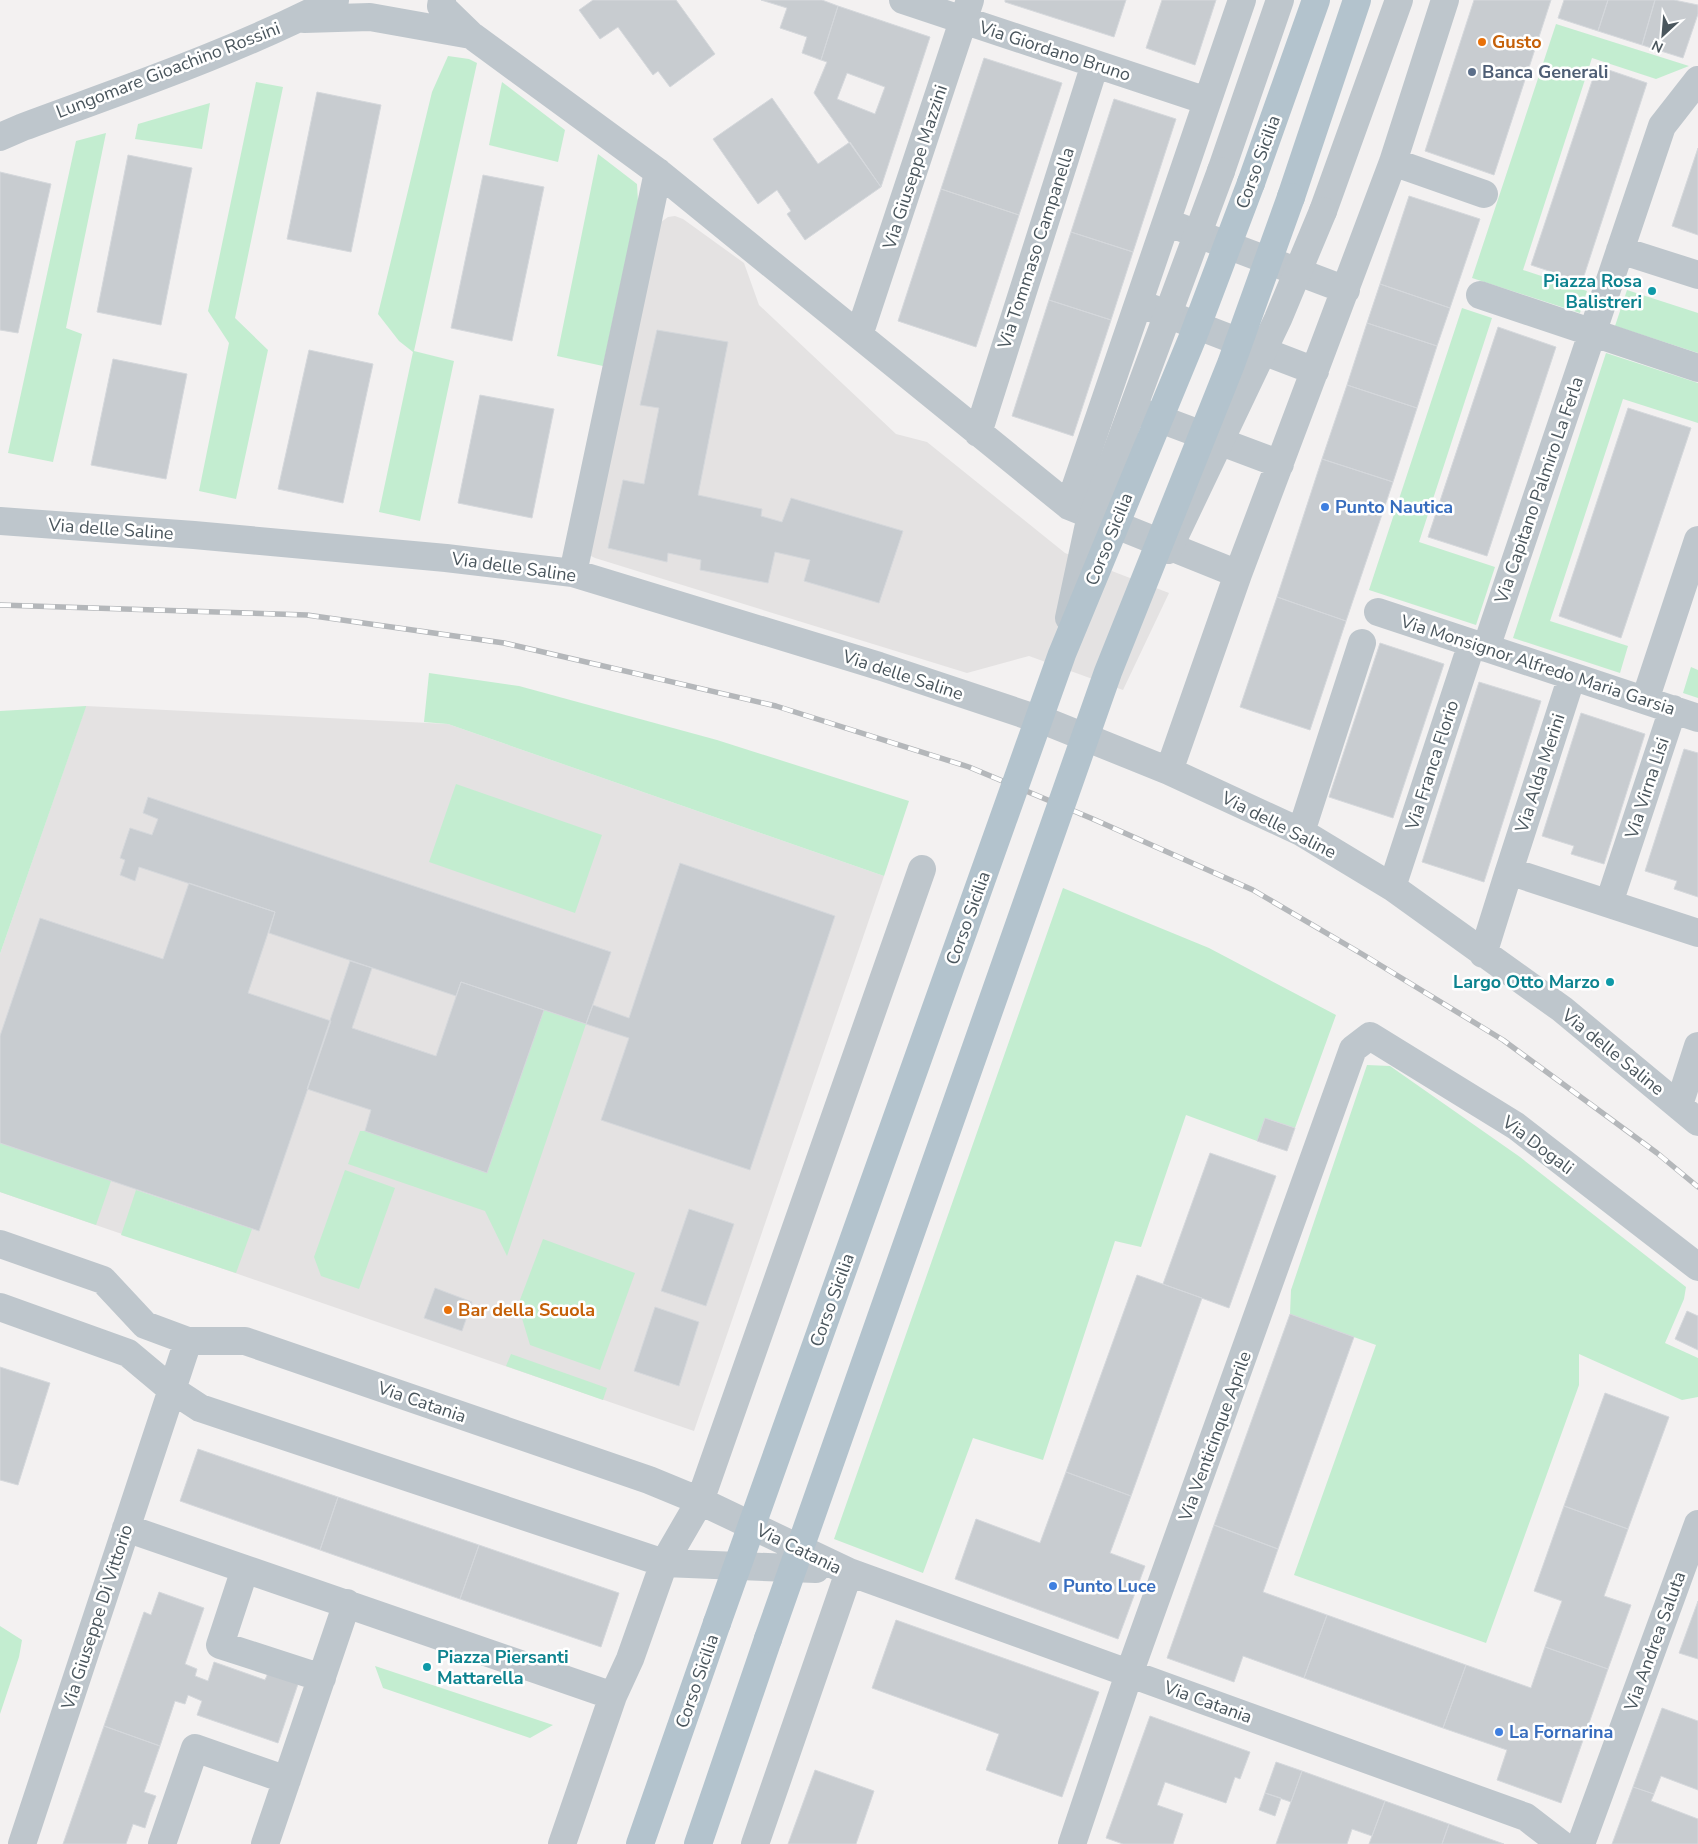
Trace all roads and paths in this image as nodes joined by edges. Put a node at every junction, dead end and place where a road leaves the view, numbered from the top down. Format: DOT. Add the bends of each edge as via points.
graph roads {
  1 [pos="335,0"];
  2 [pos="442,0"];
  3 [pos="903,0"];
  4 [pos="1242,0"];
  5 [pos="1280,0"];
  6 [pos="1316,0"];
  7 [pos="1357,0"];
  8 [pos="1399,0"];
  9 [pos="1445,0"];
  10 [pos="967,10"];
  11 [pos="298,19"];
  12 [pos="470,35"];
  13 [pos="1095,64"];
  14 [pos="1698,80"];
  15 [pos="1208,101"];
  16 [pos="0,137"];
  17 [pos="1393,162"];
  18 [pos="658,172"];
  19 [pos="1484,194"];
  20 [pos="1166,222"];
  21 [pos="1620,250"];
  22 [pos="1698,275"];
  23 [pos="1346,290"];
  24 [pos="1480,295"];
  25 [pos="1139,303"];
  26 [pos="1593,332"];
  27 [pos="860,335"];
  28 [pos="1698,368"];
  29 [pos="1315,371"];
  30 [pos="1106,399"];
  31 [pos="978,433"];
  32 [pos="1280,464"];
  33 [pos="1070,506"];
  34 [pos="0,521"];
  35 [pos="1698,540"];
  36 [pos="573,573"];
  37 [pos="1238,574"];
  38 [pos="1378,612"];
  39 [pos="1362,643"];
  40 [pos="1479,645"];
  41 [pos="1062,654"];
  42 [pos="1108,672"];
  43 [pos="1572,676"];
  44 [pos="1645,700"];
  45 [pos="1672,709"];
  46 [pos="1698,718"];
  47 [pos="1169,771"];
  48 [pos="1301,832"];
  49 [pos="922,868"];
  50 [pos="1509,871"];
  51 [pos="1392,887"];
  52 [pos="1609,903"];
  53 [pos="1698,932"];
  54 [pos="1483,954"];
  55 [pos="1370,1036"];
  56 [pos="1698,1046"];
  57 [pos="1690,1103"];
  58 [pos="0,1244"];
  59 [pos="1698,1267"];
  60 [pos="0,1307"];
  61 [pos="188,1341"];
  62 [pos="170,1389"];
  63 [pos="700,1501"];
  64 [pos="1698,1524"];
  65 [pos="126,1528"];
  66 [pos="664,1563"];
  67 [pos="245,1568"];
  68 [pos="849,1572"];
  69 [pos="347,1604"];
  70 [pos="1129,1674"];
  71 [pos="322,1678"];
  72 [pos="613,1696"];
  73 [pos="287,1780"];
  74 [pos="22,1844"];
  75 [pos="162,1844"];
  76 [pos="265,1844"];
  77 [pos="562,1844"];
  78 [pos="640,1844"];
  79 [pos="698,1844"];
  80 [pos="755,1844"];
  81 [pos="1072,1844"];
  82 [pos="1561,1844"];
  83 [pos="1581,1844"];
  1 -- 11 [label="street, Lungomare Gioachino Rossini"];
  2 -- 12 [label="street" via="441,6"];
  3 -- 10 [label="street, Via Giordano Bruno"];
  4 -- 15 [label="street"];
  5 -- 41 [label="street, bridge" via="1221,171 1088,529"];
  6 -- 41 [label="main road, Corso Sicilia, bridge" via="1252,183 1192,339"];
  7 -- 42 [label="main road, bridge" via="1231,364"];
  8 -- 42 [label="street, bridge" via="1323,211 1274,328"];
  9 -- 17 [label="street"];
  10 -- 13 [label="street, Via Giordano Bruno"];
  10 -- 27 [label="street, Via Giuseppe Mazzini"];
  11 -- 12 [label="street" via="370,17"];
  11 -- 16 [label="street, Lungomare Gioachino Rossini" via="206,59"];
  12 -- 18 [label="street"];
  13 -- 15 [label="street, Via Giordano Bruno"];
  13 -- 31 [label="street, Via Tommaso Campanella"];
  14 -- 21 [label="street, Via Capitano Palmiro La Ferla" via="1662,126"];
  15 -- 20 [label="street"];
  17 -- 19 [label="street"];
  17 -- 23 [label="street"];
  18 -- 27 [label="street"];
  18 -- 36 [label="street"];
  20 -- 23 [label="street"];
  20 -- 25 [label="street"];
  21 -- 22 [label="street"];
  21 -- 26 [label="street, Via Capitano Palmiro La Ferla"];
  23 -- 29 [label="street"];
  24 -- 26 [label="street"];
  25 -- 29 [label="street"];
  25 -- 30 [label="street"];
  26 -- 28 [label="street"];
  26 -- 40 [label="street, Via Capitano Palmiro La Ferla"];
  27 -- 31 [label="street"];
  29 -- 32 [label="street"];
  30 -- 32 [label="street"];
  30 -- 33 [label="street"];
  31 -- 33 [label="street"];
  32 -- 37 [label="street"];
  33 -- 37 [label="street"];
  34 -- 36 [label="street, Via delle Saline" via="242,539"];
  35 -- 44 [label="street"];
  36 -- 47 [label="street, Via delle Saline" via="879,666 1050,723"];
  37 -- 47 [label="street"];
  38 -- 40 [label="street, Via Monsignor Alfredo Maria Garsia"];
  39 -- 48 [label="street"];
  40 -- 43 [label="street, Via Monsignor Alfredo Maria Garsia"];
  40 -- 51 [label="street, Via Franca Florio"];
  41 -- 78 [label="main road, Corso Sicilia, bridge"];
  42 -- 79 [label="main road, bridge"];
  43 -- 44 [label="street, Via Monsignor Alfredo Maria Garsia"];
  43 -- 50 [label="street, Via Alda Merini"];
  44 -- 45 [label="street, Via Monsignor Alfredo Maria Garsia"];
  45 -- 46 [label="street, Via Monsignor Alfredo Maria Garsia"];
  45 -- 52 [label="street, Via Virna Lisi"];
  47 -- 48 [label="street, Via delle Saline"];
  48 -- 51 [label="street, Via delle Saline"];
  49 -- 63 [label="street"];
  50 -- 52 [label="street"];
  50 -- 54 [label="street, Via Alda Merini"];
  51 -- 54 [label="street, Via delle Saline"];
  52 -- 53 [label="street"];
  54 -- 57 [label="street, Via delle Saline"];
  55 -- 59 [label="street, Via Dogali" via="1516,1126"];
  55 -- 70 [label="street, Via Venticinque Aprile" via="1353,1049"];
  56 -- 57 [label="street"];
  58 -- 61 [label="street, Via Catania" via="103,1280 145,1325"];
  60 -- 62 [label="street, Via Catania" via="128,1353"];
  61 -- 62 [label="street, Via Giuseppe Di Vittorio"];
  61 -- 63 [label="street, Via Catania" via="245,1341 649,1480"];
  62 -- 65 [label="street, Via Giuseppe Di Vittorio"];
  62 -- 66 [label="street, Via Catania" via="200,1408"];
  63 -- 66 [label="street"];
  63 -- 68 [label="street, Via Catania"];
  64 -- 83 [label="street, Via Andrea Saluta"];
  65 -- 67 [label="street"];
  65 -- 74 [label="street, Via Giuseppe Di Vittorio"];
  66 -- 68 [label="street, Via Catania"];
  66 -- 72 [label="street" via="630,1659"];
  67 -- 69 [label="street"];
  67 -- 71 [label="street" via="220,1645"];
  68 -- 70 [label="street, Via Catania"];
  68 -- 80 [label="street"];
  69 -- 71 [label="street"];
  69 -- 72 [label="street"];
  70 -- 81 [label="street, Via Venticinque Aprile"];
  70 -- 82 [label="street, Via Catania" via="1526,1818"];
  71 -- 73 [label="street"];
  72 -- 77 [label="street"];
  73 -- 75 [label="street" via="195,1748"];
  73 -- 76 [label="street"];
}
